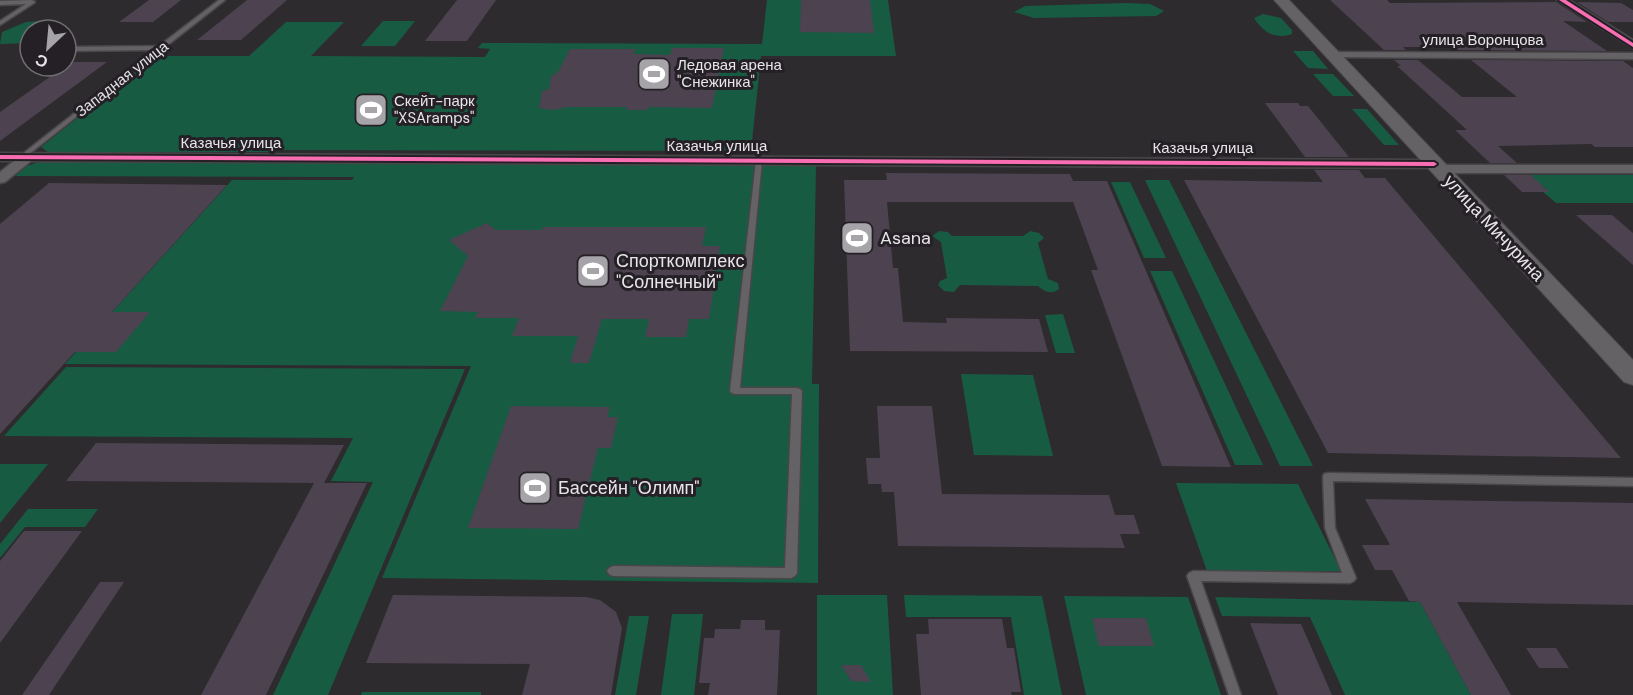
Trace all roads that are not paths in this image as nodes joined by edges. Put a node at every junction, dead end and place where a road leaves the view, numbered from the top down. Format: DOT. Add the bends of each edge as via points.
graph roads {
  1 [pos="222,0"];
  2 [pos="1281,0"];
  3 [pos="1562,0"];
  4 [pos="0,3"];
  5 [pos="0,23"];
  6 [pos="1633,45"];
  7 [pos="162,48"];
  8 [pos="78,49"];
  9 [pos="1332,55"];
  10 [pos="1633,56"];
  11 [pos="0,157"];
  12 [pos="25,157"];
  13 [pos="759,161"];
  14 [pos="1437,167"];
  15 [pos="1633,169"];
  16 [pos="0,179"];
  17 [pos="1623,355"];
  18 [pos="1633,376"];
  19 [pos="1633,482"];
  20 [pos="613,571"];
  21 [pos="1235,695"];
  1 -- 7 [label="lane, Западная улица"];
  2 -- 9 [label="street, улица Мичурина"];
  3 -- 6 [label="street"];
  4 -- 5 [label="lane" via="32,2"];
  7 -- 8 [label="lane"];
  7 -- 12 [label="lane, Западная улица"];
  9 -- 10 [label="street, улица Воронцова"];
  9 -- 14 [label="street, улица Мичурина"];
  11 -- 12 [label="street, Казачья улица"];
  12 -- 13 [label="street, Казачья улица"];
  12 -- 16 [label="street, Западная улица"];
  13 -- 14 [label="street, Казачья улица"];
  13 -- 20 [label="lane" via="735,391 797,391 791,573"];
  14 -- 15 [label="street, Казачья улица"];
  14 -- 17 [label="street, улица Мичурина"];
  17 -- 18 [label="street, улица Мичурина"];
  19 -- 21 [label="lane" via="1328,477 1330,528 1350,578 1193,576"];
}
